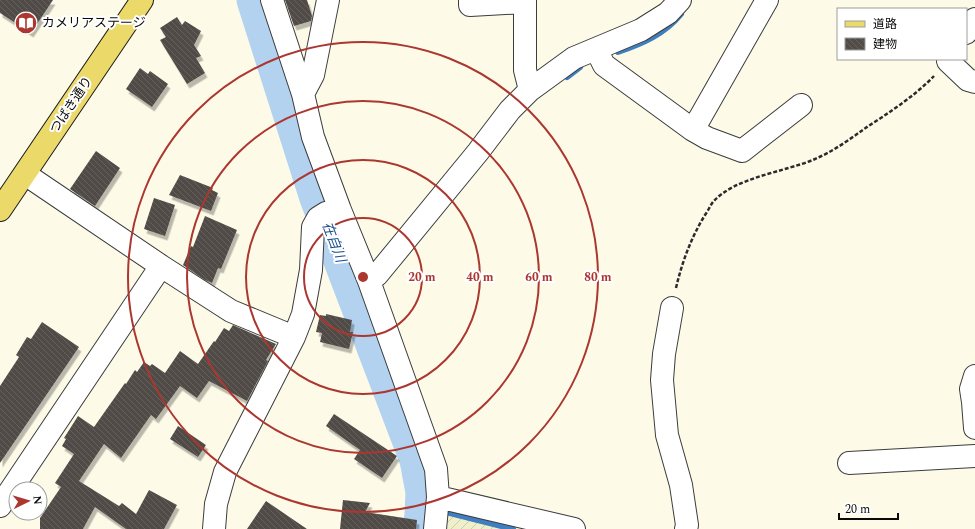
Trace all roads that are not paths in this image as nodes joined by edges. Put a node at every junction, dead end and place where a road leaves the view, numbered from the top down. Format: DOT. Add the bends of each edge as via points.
graph roads {
  1 [pos="142,0"];
  2 [pos="272,0"];
  3 [pos="328,0"];
  4 [pos="470,0"];
  5 [pos="680,0"];
  6 [pos="767,0"];
  7 [pos="525,1"];
  8 [pos="975,19"];
  9 [pos="967,32"];
  10 [pos="596,49"];
  11 [pos="948,60"];
  12 [pos="975,82"];
  13 [pos="530,90"];
  14 [pos="303,94"];
  15 [pos="801,105"];
  16 [pos="693,130"];
  17 [pos="25,174"];
  18 [pos="0,210"];
  19 [pos="328,214"];
  20 [pos="161,266"];
  21 [pos="369,281"];
  22 [pos="672,308"];
  23 [pos="294,337"];
  24 [pos="975,376"];
  25 [pos="974,402"];
  26 [pos="975,428"];
  27 [pos="975,456"];
  28 [pos="849,464"];
  29 [pos="438,497"];
  30 [pos="0,506"];
  31 [pos="214,529"];
  32 [pos="436,529"];
  33 [pos="574,529"];
  34 [pos="686,529"];
  1 -- 17 [label="main road, つばき通り"];
  2 -- 14 [label="street"];
  3 -- 14 [label="street" via="313,75"];
  4 -- 7 [label="street" via="470,4"];
  5 -- 10 [label="street" via="668,13 641,30"];
  6 -- 16 [label="street"];
  7 -- 13 [label="street" via="525,70"];
  8 -- 9 [label="street"];
  10 -- 13 [label="street" via="574,58"];
  10 -- 16 [label="street" via="604,65"];
  11 -- 12 [label="street" via="968,80"];
  13 -- 21 [label="street" via="510,110 382,269"];
  14 -- 19 [label="street"];
  15 -- 16 [label="street" via="742,151"];
  17 -- 18 [label="main road, つばき通り"];
  17 -- 20 [label="street"];
  19 -- 21 [label="street"];
  19 -- 23 [label="street" via="313,227 311,270 303,314"];
  20 -- 23 [label="street" via="230,311"];
  20 -- 30 [label="street"];
  21 -- 29 [label="street" via="436,469"];
  22 -- 34 [label="street" via="662,380 666,435 681,485"];
  23 -- 31 [label="street" via="225,472 216,504"];
  24 -- 25 [label="street" via="971,389"];
  25 -- 26 [label="street"];
  27 -- 28 [label="street"];
  29 -- 32 [label="street"];
  29 -- 33 [label="street"];
}
